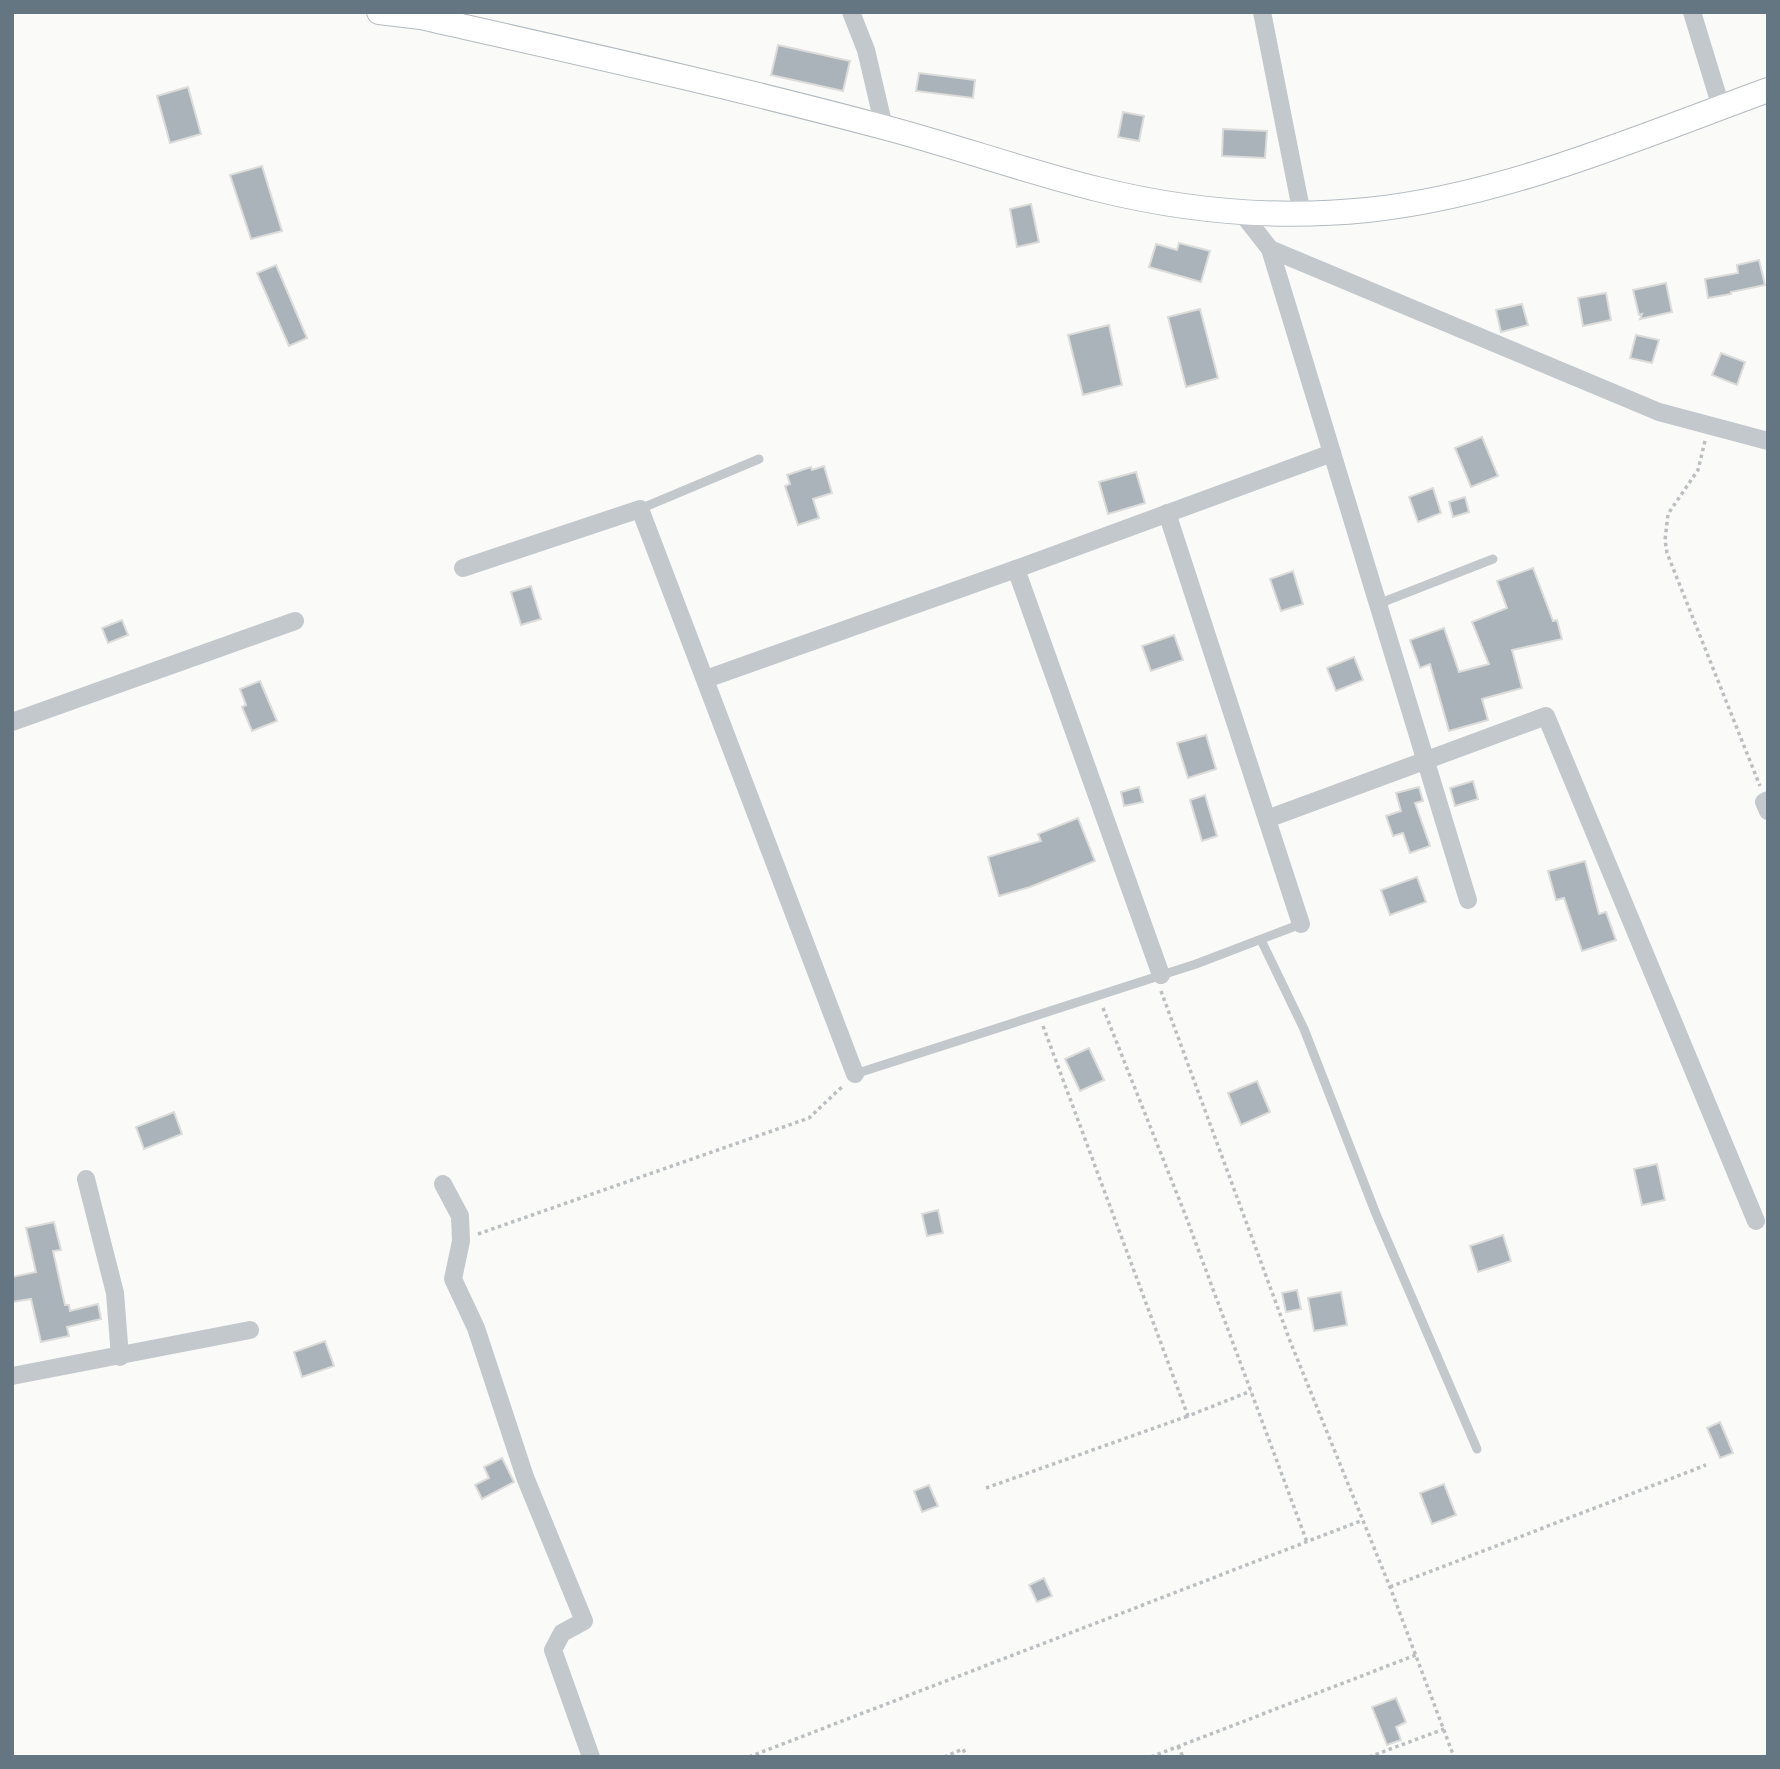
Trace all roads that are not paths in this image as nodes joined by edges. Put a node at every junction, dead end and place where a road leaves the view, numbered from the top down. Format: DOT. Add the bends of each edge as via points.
graph roads {
  1 [pos="379,12"];
  2 [pos="851,12"];
  3 [pos="1262,12"];
  4 [pos="1692,12"];
  5 [pos="1768,90"];
  6 [pos="1721,107"];
  7 [pos="884,127"];
  8 [pos="1241,212"];
  9 [pos="1302,214"];
  10 [pos="1269,249"];
  11 [pos="1768,441"];
  12 [pos="1332,453"];
  13 [pos="759,459"];
  14 [pos="640,509"];
  15 [pos="1167,513"];
  16 [pos="1493,559"];
  17 [pos="463,568"];
  18 [pos="1016,569"];
  19 [pos="1378,604"];
  20 [pos="295,621"];
  21 [pos="706,679"];
  22 [pos="12,722"];
  23 [pos="1425,759"];
  24 [pos="1267,819"];
  25 [pos="1468,900"];
  26 [pos="1301,924"];
  27 [pos="1261,940"];
  28 [pos="1159,975"];
  29 [pos="855,1074"];
  30 [pos="86,1179"];
  31 [pos="443,1184"];
  32 [pos="1756,1221"];
  33 [pos="250,1330"];
  34 [pos="120,1357"];
  35 [pos="12,1376"];
  36 [pos="1477,1449"];
  37 [pos="591,1757"];
  1 -- 7 [label="main road" via="421,17"];
  2 -- 7 [label="street" via="866,50"];
  3 -- 9 [label="street"];
  4 -- 6 [label="street"];
  5 -- 6 [label="main road"];
  6 -- 9 [label="main road" via="1490,187 1414,204"];
  7 -- 8 [label="main road" via="1096,189 1155,202"];
  8 -- 9 [label="main road"];
  8 -- 10 [label="street"];
  10 -- 11 [label="street" via="1659,412"];
  10 -- 12 [label="street"];
  12 -- 15 [label="street"];
  12 -- 19 [label="street"];
  13 -- 14 [label="lane"];
  14 -- 17 [label="street"];
  14 -- 21 [label="street"];
  15 -- 18 [label="street"];
  15 -- 24 [label="street"];
  16 -- 19 [label="lane"];
  18 -- 21 [label="street"];
  18 -- 28 [label="street"];
  19 -- 23 [label="street"];
  20 -- 22 [label="street"];
  21 -- 29 [label="street"];
  23 -- 24 [label="street"];
  23 -- 25 [label="street"];
  23 -- 32 [label="street" via="1546,716"];
  24 -- 26 [label="street"];
  26 -- 27 [label="lane"];
  27 -- 28 [label="lane"];
  27 -- 36 [label="lane" via="1304,1029 1376,1214"];
  28 -- 29 [label="lane"];
  30 -- 34 [label="street" via="115,1293"];
  31 -- 37 [label="street" via="460,1216 461,1241 453,1279 476,1328 525,1477 584,1621 562,1633 553,1650"];
  33 -- 34 [label="street"];
  34 -- 35 [label="street"];
}
